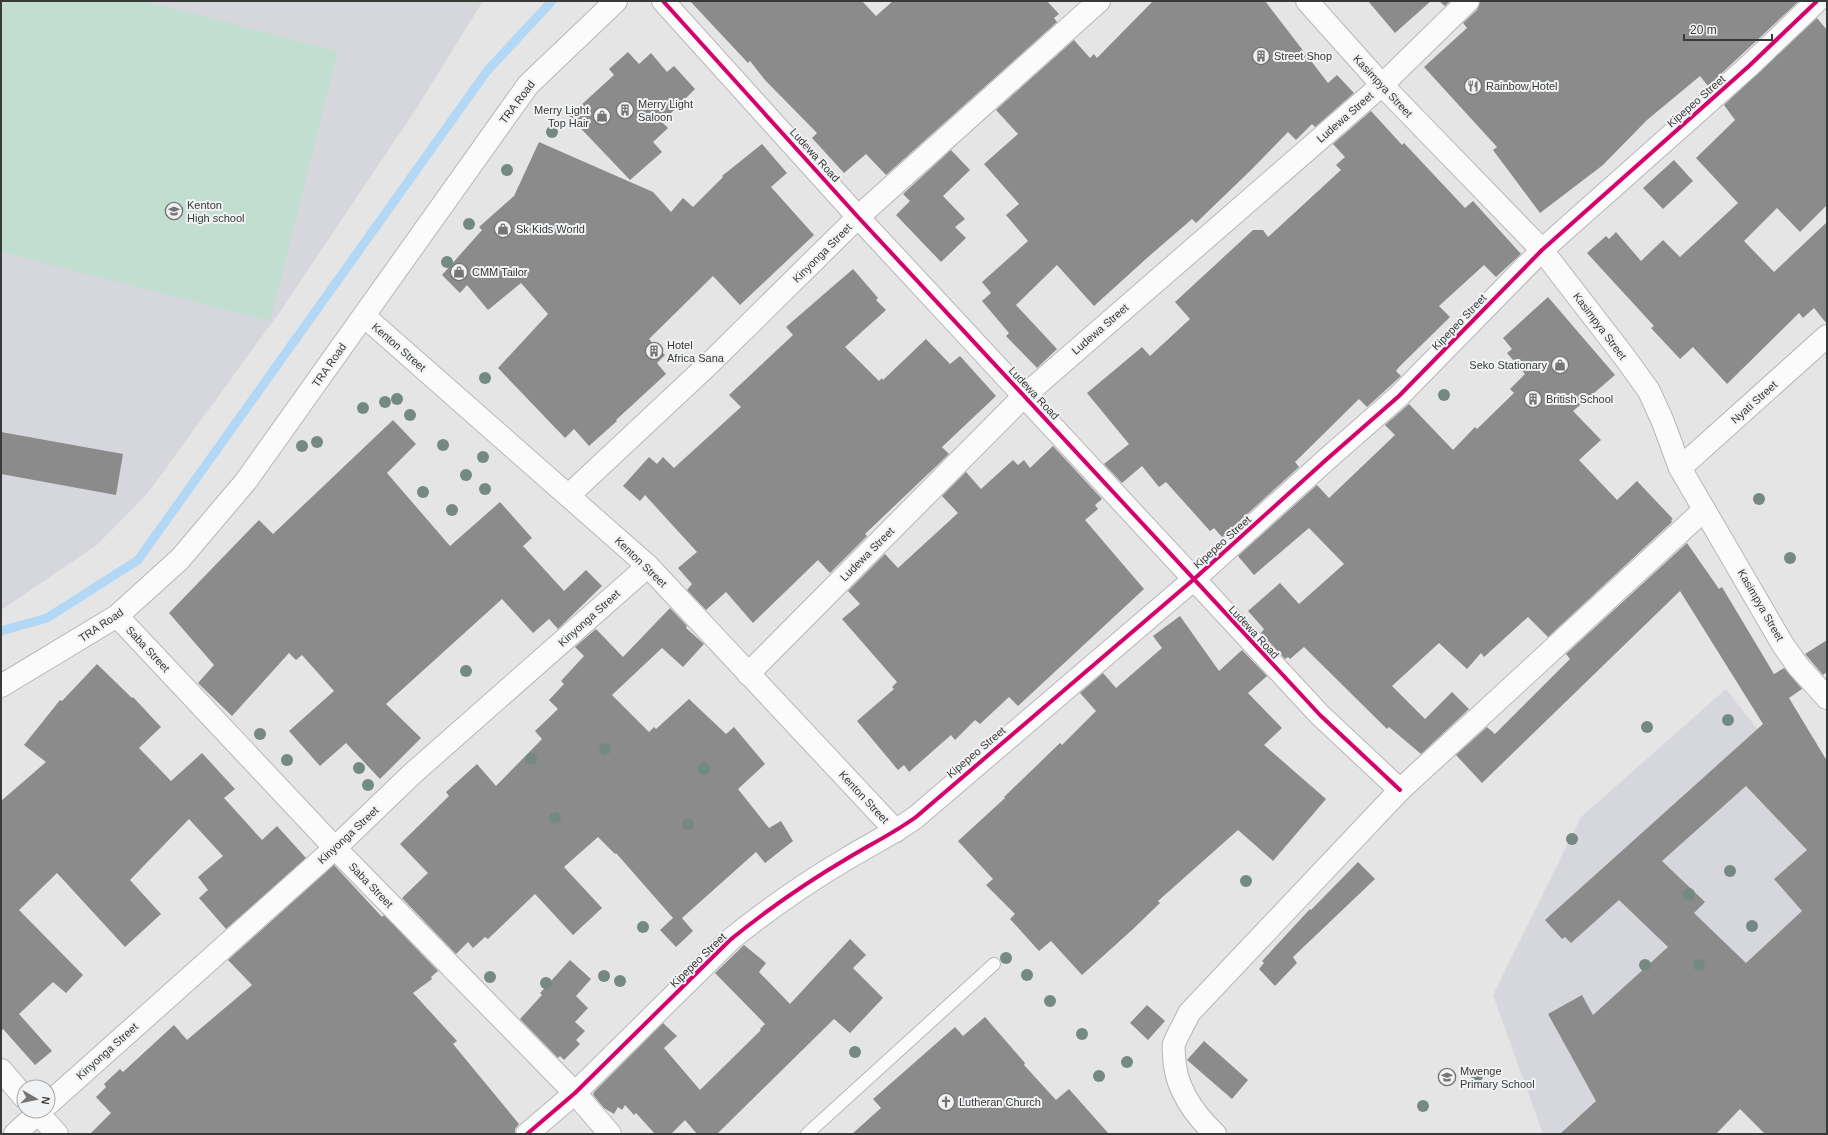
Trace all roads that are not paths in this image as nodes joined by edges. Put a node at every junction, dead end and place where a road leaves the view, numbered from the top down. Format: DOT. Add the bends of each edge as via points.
graph roads {
  1 [pos="616,1"];
  2 [pos="663,1"];
  3 [pos="1099,1"];
  4 [pos="1307,1"];
  5 [pos="1468,1"];
  6 [pos="1817,1"];
  7 [pos="1382,85"];
  8 [pos="858,217"];
  9 [pos="1542,250"];
  10 [pos="364,316"];
  11 [pos="1827,336"];
  12 [pos="1024,396"];
  13 [pos="1680,468"];
  14 [pos="569,495"];
  15 [pos="1704,510"];
  16 [pos="648,566"];
  17 [pos="1193,580"];
  18 [pos="117,616"];
  19 [pos="748,674"];
  20 [pos="1,686"];
  21 [pos="1827,698"];
  22 [pos="1400,790"];
  23 [pos="896,831"];
  24 [pos="335,848"];
  25 [pos="994,964"];
  26 [pos="1,1070"];
  27 [pos="16,1085"];
  28 [pos="56,1090"];
  29 [pos="575,1093"];
  30 [pos="27,1119"];
  31 [pos="46,1119"];
  32 [pos="1203,1130"];
  33 [pos="15,1134"];
  34 [pos="57,1134"];
  35 [pos="527,1134"];
  36 [pos="610,1134"];
  37 [pos="807,1134"];
  1 -- 10 [label="street, TRA Road" via="528,85"];
  2 -- 8 [label="street, Ludewa Road"];
  3 -- 8 [label="street, Kinyonga Street"];
  4 -- 7 [label="street, Kasimpya Street"];
  5 -- 7 [label="street, Ludewa Street"];
  6 -- 9 [label="street, Kipepeo Street" via="1749,66"];
  7 -- 9 [label="street, Kasimpya Street"];
  7 -- 12 [label="street, Ludewa Street"];
  8 -- 12 [label="street, Ludewa Road"];
  8 -- 14 [label="street, Kinyonga Street" via="709,364"];
  9 -- 13 [label="street, Kasimpya Street" via="1649,391 1664,422"];
  9 -- 17 [label="street, Kipepeo Street" via="1399,396"];
  10 -- 14 [label="street, Kenton Street"];
  10 -- 18 [label="street, TRA Road" via="246,481 180,559"];
  11 -- 13 [label="street, Nyati Street"];
  12 -- 17 [label="street, Ludewa Road"];
  12 -- 19 [label="street, Ludewa Street"];
  13 -- 15 [label="street, Kasimpya Street"];
  14 -- 16 [label="street, Kenton Street"];
  15 -- 21 [label="street, Kasimpya Street" via="1783,645"];
  15 -- 22 [label="street"];
  16 -- 19 [label="street, Kenton Street"];
  16 -- 24 [label="street, Kinyonga Street" via="412,774"];
  17 -- 22 [label="street, Ludewa Road" via="1320,715"];
  17 -- 23 [label="street, Kipepeo Street" via="916,817"];
  18 -- 20 [label="street, TRA Road"];
  18 -- 24 [label="street, Saba Street"];
  19 -- 23 [label="street, Kenton Street"];
  22 -- 32 [label="street" via="1189,1013 1174,1044 1174,1066 1181,1087"];
  23 -- 29 [label="street, Kipepeo Street" via="848,858 757,918 730,940"];
  24 -- 28 [label="street, Kinyonga Street"];
  24 -- 29 [label="street, Saba Street"];
  25 -- 37 [label="lane"];
  26 -- 27 [label="street"];
  29 -- 35 [label="street, Kipepeo Street"];
  29 -- 36 [label="street, Saba Street"];
  30 -- 33 [label="street, Kinyonga Street"];
  31 -- 34 [label="street"];
}
